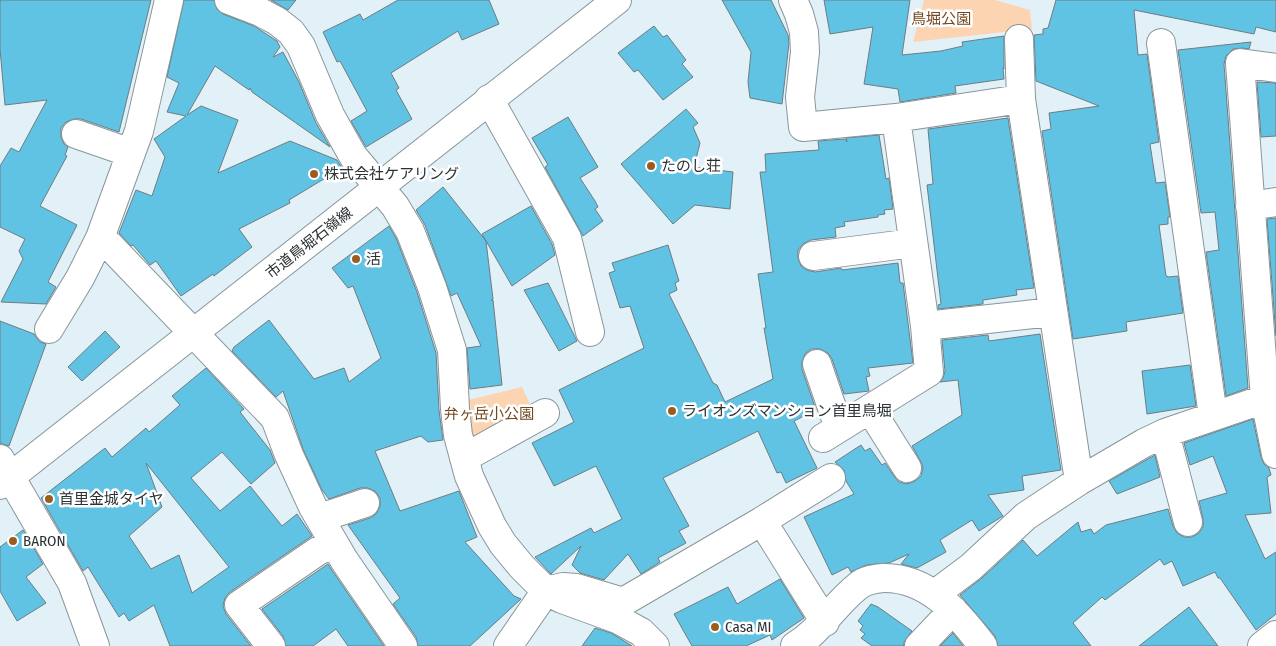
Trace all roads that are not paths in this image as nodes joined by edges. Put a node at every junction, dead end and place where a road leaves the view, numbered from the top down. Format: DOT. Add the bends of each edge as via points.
graph roads {
  1 [pos="169,0"];
  2 [pos="229,0"];
  3 [pos="617,0"];
  4 [pos="793,0"];
  5 [pos="1019,39"];
  6 [pos="1161,43"];
  7 [pos="1276,68"];
  8 [pos="489,99"];
  9 [pos="1021,99"];
  10 [pos="896,118"];
  11 [pos="76,134"];
  12 [pos="131,153"];
  13 [pos="380,186"];
  14 [pos="1263,204"];
  15 [pos="100,238"];
  16 [pos="913,243"];
  17 [pos="813,256"];
  18 [pos="1052,312"];
  19 [pos="925,326"];
  20 [pos="49,330"];
  21 [pos="590,332"];
  22 [pos="193,334"];
  23 [pos="817,364"];
  24 [pos="1270,397"];
  25 [pos="870,409"];
  26 [pos="545,413"];
  27 [pos="1212,416"];
  28 [pos="1165,433"];
  29 [pos="1276,454"];
  30 [pos="464,458"];
  31 [pos="907,468"];
  32 [pos="3,474"];
  33 [pos="830,478"];
  34 [pos="1079,481"];
  35 [pos="365,503"];
  36 [pos="320,518"];
  37 [pos="762,521"];
  38 [pos="1188,522"];
  39 [pos="334,543"];
  40 [pos="546,591"];
  41 [pos="944,602"];
  42 [pos="825,622"];
  43 [pos="1276,635"];
  44 [pos="95,646"];
  45 [pos="271,646"];
  46 [pos="403,646"];
  47 [pos="508,646"];
  48 [pos="655,646"];
  49 [pos="795,646"];
  50 [pos="919,646"];
  51 [pos="983,646"];
  52 [pos="1262,646"];
  1 -- 12 [label="street" via="139,132"];
  2 -- 13 [label="street" via="269,16 291,32 301,46 330,115 348,148"];
  3 -- 8 [label="street, 市道鳥堀石嶺線"];
  4 -- 10 [label="street" via="804,32 800,96 803,126"];
  5 -- 9 [label="street"];
  6 -- 27 [label="street"];
  7 -- 14 [label="street" via="1240,63"];
  8 -- 13 [label="street, 市道鳥堀石嶺線"];
  8 -- 21 [label="street" via="567,238"];
  9 -- 10 [label="street"];
  9 -- 18 [label="street"];
  10 -- 16 [label="street"];
  11 -- 12 [label="street"];
  12 -- 15 [label="street"];
  13 -- 22 [label="street, 市道鳥堀石嶺線"];
  13 -- 30 [label="street" via="416,244 452,350 455,409"];
  14 -- 24 [label="street"];
  15 -- 20 [label="street"];
  15 -- 22 [label="street"];
  16 -- 17 [label="street"];
  16 -- 19 [label="street"];
  18 -- 19 [label="street"];
  18 -- 34 [label="street"];
  19 -- 25 [label="street" via="929,372"];
  22 -- 32 [label="street, 市道鳥堀石嶺線"];
  22 -- 36 [label="street" via="275,418"];
  23 -- 25 [label="street" via="831,433"];
  24 -- 27 [label="street"];
  24 -- 29 [label="street"];
  25 -- 31 [label="street"];
  26 -- 30 [label="street"];
  27 -- 28 [label="street"];
  28 -- 34 [label="street"];
  28 -- 38 [label="street"];
  30 -- 40 [label="street" via="492,526 522,567"];
  32 -- 44 [label="street" via="72,583"];
  33 -- 37 [label="street"];
  34 -- 41 [label="street" via="1026,516 970,567"];
  35 -- 36 [label="street"];
  36 -- 39 [label="street"];
  37 -- 40 [label="street" via="623,602 576,588"];
  37 -- 42 [label="street"];
  39 -- 45 [label="street" via="233,609"];
  39 -- 46 [label="street"];
  40 -- 47 [label="street"];
  40 -- 48 [label="street" via="617,619 640,632"];
  41 -- 42 [label="street" via="898,578 870,579 859,585"];
  41 -- 50 [label="street"];
  41 -- 51 [label="street"];
  42 -- 49 [label="street"];
  43 -- 52 [label="street"];
}
